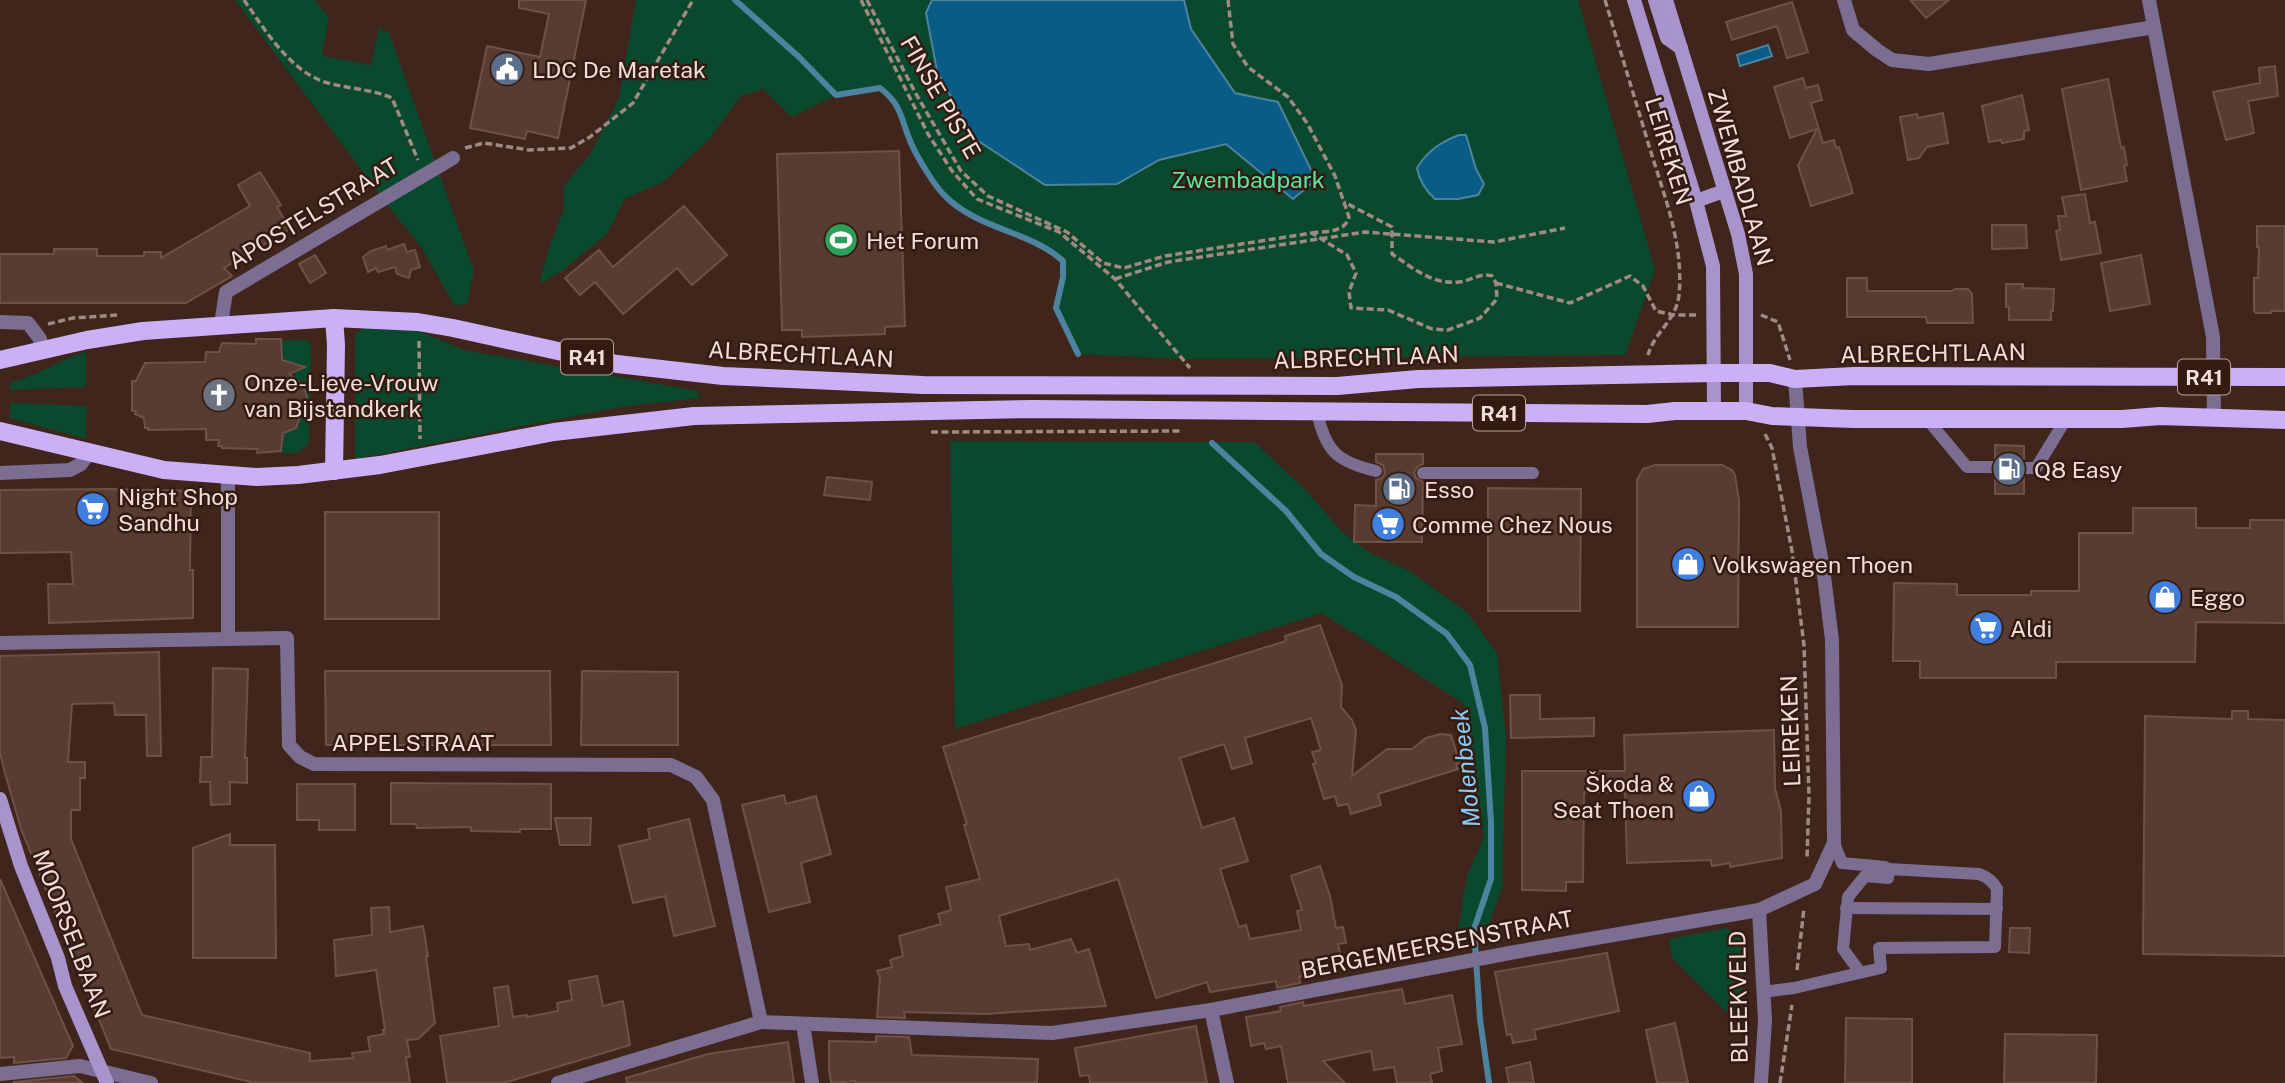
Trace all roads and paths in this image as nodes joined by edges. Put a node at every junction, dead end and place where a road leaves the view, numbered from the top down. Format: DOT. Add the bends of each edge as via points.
graph roads {
  1 [pos="244,0"];
  2 [pos="693,0"];
  3 [pos="861,0"];
  4 [pos="867,0"];
  5 [pos="1228,0"];
  6 [pos="1605,0"];
  7 [pos="1634,0"];
  8 [pos="1655,0"];
  9 [pos="1666,0"];
  10 [pos="1844,0"];
  11 [pos="2149,0"];
  12 [pos="2154,27"];
  13 [pos="1681,48"];
  14 [pos="453,158"];
  15 [pos="423,173"];
  16 [pos="1724,191"];
  17 [pos="1696,201"];
  18 [pos="1344,202"];
  19 [pos="1565,228"];
  20 [pos="1312,233"];
  21 [pos="1392,235"];
  22 [pos="1319,239"];
  23 [pos="1115,279"];
  24 [pos="1496,283"];
  25 [pos="334,318"];
  26 [pos="0,322"];
  27 [pos="1779,323"];
  28 [pos="221,324"];
  29 [pos="419,331"];
  30 [pos="42,350"];
  31 [pos="0,360"];
  32 [pos="1182,366"];
  33 [pos="1189,366"];
  34 [pos="1201,366"];
  35 [pos="1715,373"];
  36 [pos="1747,373"];
  37 [pos="2214,377"];
  38 [pos="2285,377"];
  39 [pos="1795,379"];
  40 [pos="1203,386"];
  41 [pos="1317,411"];
  42 [pos="1714,411"];
  43 [pos="1746,411"];
  44 [pos="1798,416"];
  45 [pos="2214,417"];
  46 [pos="1927,419"];
  47 [pos="2066,419"];
  48 [pos="2285,420"];
  49 [pos="1759,430"];
  50 [pos="0,431"];
  51 [pos="1195,431"];
  52 [pos="927,432"];
  53 [pos="420,441"];
  54 [pos="89,453"];
  55 [pos="1994,467"];
  56 [pos="2024,468"];
  57 [pos="334,471"];
  58 [pos="1376,471"];
  59 [pos="0,473"];
  60 [pos="1423,473"];
  61 [pos="1533,473"];
  62 [pos="228,476"];
  63 [pos="228,639"];
  64 [pos="0,643"];
  65 [pos="0,799"];
  66 [pos="1835,843"];
  67 [pos="1889,869"];
  68 [pos="1806,889"];
  69 [pos="1846,908"];
  70 [pos="1997,909"];
  71 [pos="1759,910"];
  72 [pos="1860,972"];
  73 [pos="1794,988"];
  74 [pos="1763,992"];
  75 [pos="1211,1010"];
  76 [pos="761,1022"];
  77 [pos="803,1024"];
  78 [pos="0,1074"];
  79 [pos="104,1077"];
  80 [pos="151,1083"];
  81 [pos="558,1083"];
  82 [pos="812,1083"];
  83 [pos="1227,1083"];
  84 [pos="1761,1083"];
  85 [pos="1780,1083"];
  1 -- 15 [label="path" via="304,71 327,83 392,98"];
  2 -- 14 [label="path" via="632,103 590,137 571,148 529,150 484,144 467,147"];
  3 -- 23 [label="path" via="928,135 977,199 1059,232"];
  4 -- 20 [label="path, FINSE PISTE" via="961,171 988,196 1067,232 1103,263 1124,268 1165,256"];
  5 -- 18 [label="path" via="1233,44 1248,67 1288,97 1307,123"];
  6 -- 24 [label="path, LEIREKEN" via="1671,220 1679,265 1674,315 1656,312 1643,286 1630,276 1570,303"];
  7 -- 17 [label="street"];
  8 -- 13 [label="street" via="1667,38"];
  9 -- 13 [label="street, ZWEMBADLAAN"];
  10 -- 12 [label="street" via="1853,30 1877,50 1892,60 1929,64"];
  11 -- 12 [label="street"];
  12 -- 37 [label="street" via="2213,337"];
  13 -- 16 [label="street, ZWEMBADLAAN"];
  14 -- 15 [label="street, APOSTELSTRAAT"];
  15 -- 28 [label="street, APOSTELSTRAAT" via="226,292"];
  16 -- 17 [label="street"];
  16 -- 36 [label="street, ZWEMBADLAAN" via="1746,274"];
  17 -- 35 [label="street" via="1713,266"];
  18 -- 20 [label="path, FINSE PISTE" via="1349,217 1343,228"];
  18 -- 21 [label="path" via="1392,227"];
  19 -- 21 [label="path" via="1494,242"];
  20 -- 22 [label="path"];
  21 -- 22 [label="path" via="1365,232"];
  21 -- 24 [label="path" via="1392,254 1430,279 1459,282 1485,274"];
  22 -- 23 [label="path" via="1168,262"];
  22 -- 24 [label="path" via="1347,255 1356,273 1349,292 1351,308 1388,310 1432,330 1448,331 1480,318 1497,299"];
  23 -- 33 [label="path"];
  25 -- 28 [label="main road, R41"];
  25 -- 40 [label="main road, ALBRECHTLAAN / R41" via="453,327 617,364 723,376 923,385"];
  25 -- 57 [label="main road"];
  26 -- 30 [label="street" via="27,323 35,329"];
  27 -- 39 [label="path"];
  28 -- 30 [label="main road, R41" via="143,331"];
  29 -- 53 [label="path"];
  30 -- 31 [label="main road, R41"];
  32 -- 33 [label="path"];
  33 -- 34 [label="path"];
  33 -- 40 [label="path"];
  35 -- 36 [label="main road, ALBRECHTLAAN / R41"];
  35 -- 40 [label="main road, ALBRECHTLAAN / R41"];
  35 -- 42 [label="street"];
  36 -- 39 [label="main road, ALBRECHTLAAN / R41"];
  36 -- 43 [label="street, ZWEMBADLAAN"];
  37 -- 38 [label="main road, ALBRECHTLAAN / R41"];
  37 -- 39 [label="main road, ALBRECHTLAAN / R41"];
  37 -- 45 [label="street"];
  39 -- 44 [label="street, BERGEMEERSENSTRAAT"];
  41 -- 42 [label="main road, R41"];
  41 -- 57 [label="main road, R41" via="922,410 694,416 554,432"];
  41 -- 58 [label="lane" via="1328,447 1340,459"];
  42 -- 43 [label="main road, R41"];
  43 -- 44 [label="main road, R41"];
  44 -- 46 [label="main road, R41"];
  44 -- 66 [label="street, BERGEMEERSENSTRAAT" via="1832,640"];
  45 -- 47 [label="main road, R41"];
  45 -- 48 [label="main road, R41"];
  46 -- 47 [label="main road, R41"];
  46 -- 55 [label="lane" via="1967,467"];
  47 -- 56 [label="lane" via="2036,468"];
  49 -- 68 [label="path, LEIREKEN" via="1768,435 1772,448 1804,645 1809,796"];
  50 -- 54 [label="main road, R41"];
  51 -- 52 [label="path"];
  54 -- 59 [label="street" via="71,470"];
  54 -- 62 [label="main road, R41" via="164,470"];
  57 -- 62 [label="main road, R41"];
  60 -- 61 [label="lane"];
  62 -- 63 [label="street"];
  63 -- 64 [label="street, APPELSTRAAT"];
  63 -- 76 [label="street, APPELSTRAAT" via="287,638 289,745 314,764 671,765 696,777 713,800"];
  65 -- 79 [label="street, MOORSELBAAN" via="65,986"];
  66 -- 67 [label="lane" via="1842,863"];
  66 -- 68 [label="street, BERGEMEERSENSTRAAT" via="1815,884"];
  67 -- 69 [label="lane" via="1888,878 1865,876 1848,897"];
  67 -- 70 [label="lane" via="1986,876 1997,889"];
  68 -- 71 [label="street, BERGEMEERSENSTRAAT"];
  68 -- 73 [label="path, LEIREKEN"];
  69 -- 70 [label="lane"];
  69 -- 72 [label="lane" via="1843,949"];
  70 -- 72 [label="lane" via="1995,947 1879,948 1881,968"];
  71 -- 74 [label="street, BLEEKVELD"];
  71 -- 75 [label="street, BERGEMEERSENSTRAAT"];
  72 -- 73 [label="lane"];
  73 -- 74 [label="lane"];
  73 -- 85 [label="path, LEIREKEN"];
  74 -- 84 [label="street, BLEEKVELD"];
  75 -- 77 [label="street, BERGEMEERSENSTRAAT" via="1052,1033"];
  75 -- 83 [label="street"];
  76 -- 77 [label="street, BERGEMEERSENSTRAAT"];
  76 -- 81 [label="street, BERGEMEERSENSTRAAT"];
  77 -- 82 [label="street"];
  78 -- 79 [label="street" via="80,1066"];
  79 -- 80 [label="street"];
}
